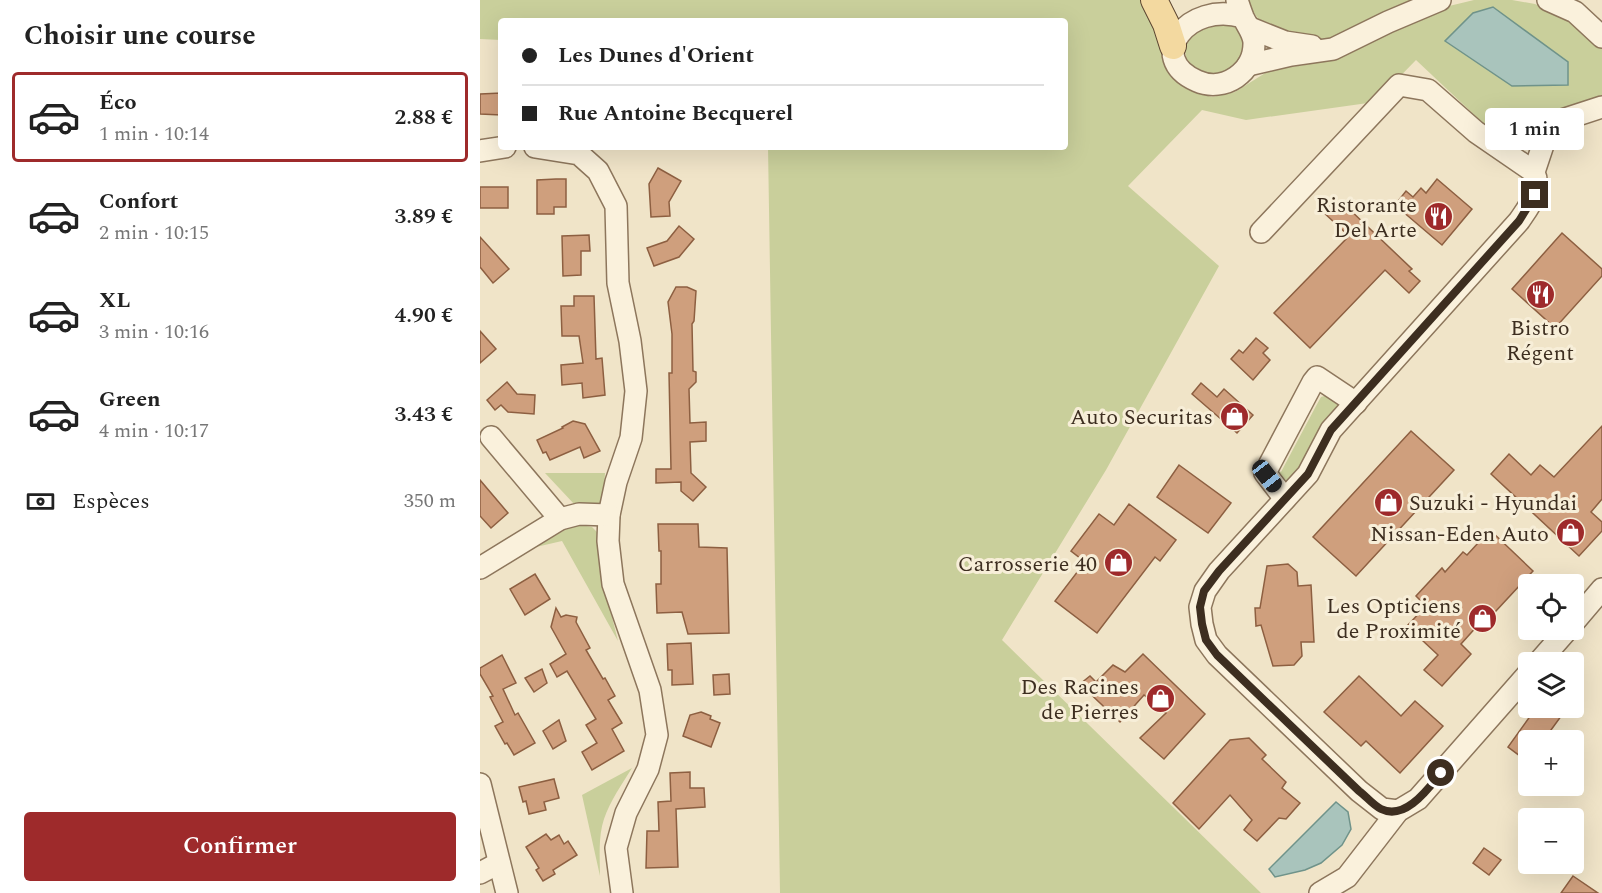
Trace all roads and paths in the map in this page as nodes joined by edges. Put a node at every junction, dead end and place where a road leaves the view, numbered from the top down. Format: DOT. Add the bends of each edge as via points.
graph roads {
  1 [pos="1154,0"];
  2 [pos="1440,0"];
  3 [pos="1548,0"];
  4 [pos="1191,8"];
  5 [pos="1244,15"];
  6 [pos="1602,37"];
  7 [pos="1173,46"];
  8 [pos="1333,49"];
  9 [pos="1248,65"];
  10 [pos="1602,107"];
  11 [pos="498,148"];
  12 [pos="554,150"];
  13 [pos="480,151"];
  14 [pos="1534,172"];
  15 [pos="1261,232"];
  16 [pos="1356,403"];
  17 [pos="490,437"];
  18 [pos="1285,499"];
  19 [pos="609,515"];
  20 [pos="560,519"];
  21 [pos="480,568"];
  22 [pos="1602,589"];
  23 [pos="1584,610"];
  24 [pos="1558,640"];
  25 [pos="1548,652"];
  26 [pos="1518,685"];
  27 [pos="480,784"];
  28 [pos="1398,811"];
  29 [pos="499,863"];
  30 [pos="480,873"];
  31 [pos="507,893"];
  32 [pos="622,893"];
  33 [pos="1320,893"];
  1 -- 7 [label="main road"];
  2 -- 8 [label="street"];
  3 -- 6 [label="street" via="1575,12"];
  4 -- 5 [label="street" via="1220,5"];
  4 -- 7 [label="street" via="1174,35"];
  5 -- 8 [label="street" via="1285,42"];
  5 -- 9 [label="street" via="1254,40"];
  7 -- 9 [label="street" via="1182,70 1204,84 1229,82"];
  8 -- 9 [label="street"];
  10 -- 14 [label="street" via="1559,121 1548,130"];
  11 -- 13 [label="street"];
  12 -- 19 [label="street" via="579,154 598,171 616,206 618,283 636,392 631,438"];
  14 -- 15 [label="street" via="1476,132 1428,90 1399,85"];
  14 -- 16 [label="street" via="1538,181 1535,195 1519,221"];
  16 -- 18 [label="street" via="1331,430 1308,474"];
  16 -- 18 [label="street" via="1317,377 1312,382 1265,473"];
  17 -- 20 [label="street"];
  18 -- 28 [label="street" via="1204,591 1200,607 1206,640 1359,791 1382,809"];
  19 -- 20 [label="street" via="579,514"];
  19 -- 32 [label="street" via="613,584 650,690 657,735 648,769 626,813 616,848"];
  20 -- 21 [label="street"];
  22 -- 23 [label="street"];
  24 -- 25 [label="street"];
  26 -- 28 [label="street" via="1418,799"];
  27 -- 29 [label="street"];
  28 -- 33 [label="street" via="1347,877"];
  29 -- 30 [label="street"];
  29 -- 31 [label="street"];
}
